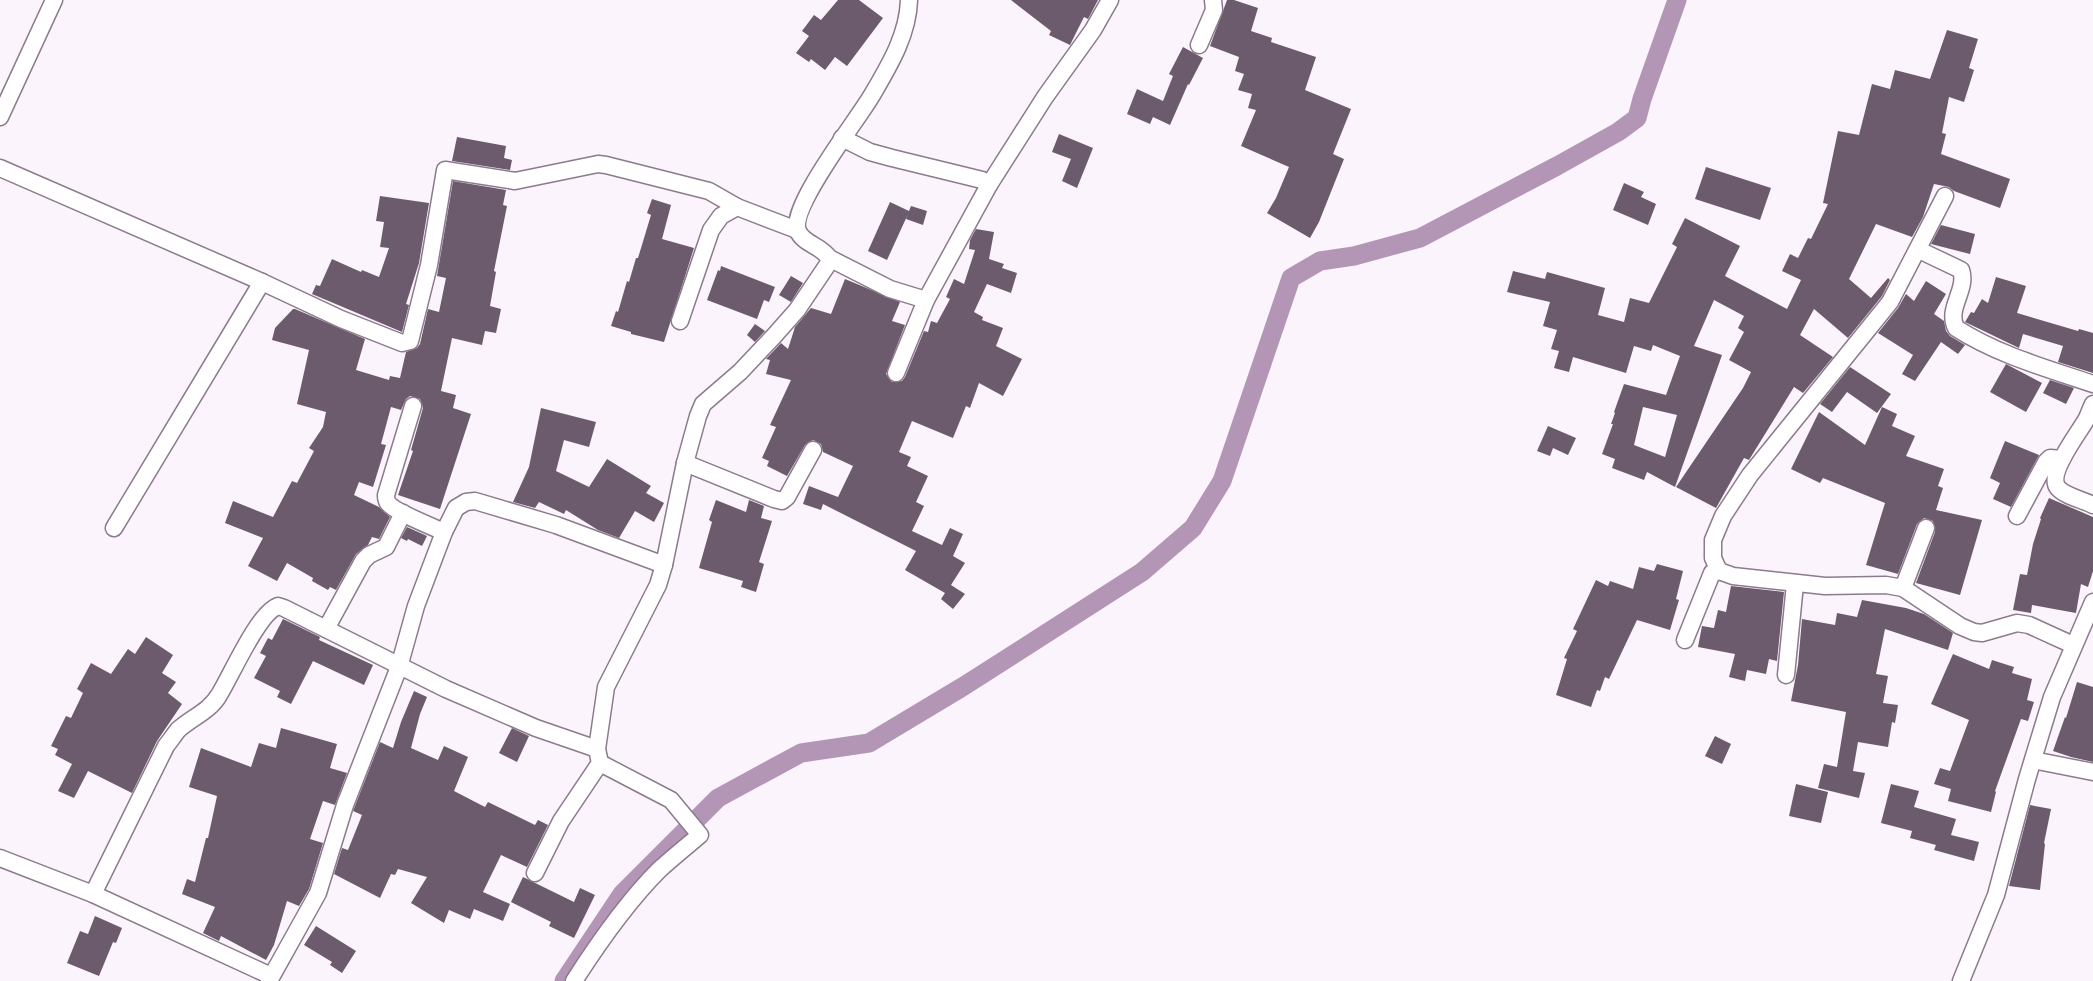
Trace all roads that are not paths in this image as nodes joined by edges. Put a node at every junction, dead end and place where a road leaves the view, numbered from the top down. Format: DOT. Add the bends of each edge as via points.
graph roads {
  1 [pos="54,0"];
  2 [pos="909,0"];
  3 [pos="1110,0"];
  4 [pos="1213,0"];
  5 [pos="1199,45"];
  6 [pos="0,116"];
  7 [pos="842,138"];
  8 [pos="0,168"];
  9 [pos="989,185"];
  10 [pos="1945,196"];
  11 [pos="737,207"];
  12 [pos="797,230"];
  13 [pos="1918,250"];
  14 [pos="829,258"];
  15 [pos="262,282"];
  16 [pos="926,300"];
  17 [pos="680,321"];
  18 [pos="896,373"];
  19 [pos="2093,384"];
  20 [pos="2093,404"];
  21 [pos="413,406"];
  22 [pos="813,450"];
  23 [pos="2062,459"];
  24 [pos="685,462"];
  25 [pos="2093,505"];
  26 [pos="403,513"];
  27 [pos="2017,516"];
  28 [pos="114,528"];
  29 [pos="1926,528"];
  30 [pos="444,532"];
  31 [pos="664,565"];
  32 [pos="1719,571"];
  33 [pos="1795,584"];
  34 [pos="1903,588"];
  35 [pos="2093,602"];
  36 [pos="326,629"];
  37 [pos="1685,640"];
  38 [pos="2073,645"];
  39 [pos="399,667"];
  40 [pos="1786,675"];
  41 [pos="599,756"];
  42 [pos="2033,760"];
  43 [pos="2093,772"];
  44 [pos="0,858"];
  45 [pos="535,873"];
  46 [pos="93,894"];
  47 [pos="270,978"];
  48 [pos="574,981"];
  49 [pos="1961,981"];
  1 -- 6 [label="street"];
  2 -- 7 [label="street" via="906,26 892,59 871,97"];
  3 -- 9 [label="street"];
  4 -- 5 [label="street" via="1214,10"];
  7 -- 9 [label="street" via="870,152 982,180"];
  7 -- 12 [label="street" via="801,209 796,221"];
  8 -- 15 [label="street"];
  9 -- 16 [label="street"];
  10 -- 13 [label="street"];
  11 -- 12 [label="street"];
  11 -- 15 [label="street" via="709,191 606,165 516,181 448,169 443,174 429,265 410,341 402,343 341,319"];
  11 -- 17 [label="street" via="721,216 711,230"];
  12 -- 14 [label="street"];
  13 -- 19 [label="street" via="1961,270 1962,283 1952,314 1956,328 1977,342 2005,354"];
  13 -- 32 [label="street" via="1890,302 1750,475 1722,516 1713,540 1713,558"];
  14 -- 16 [label="street" via="890,289"];
  14 -- 24 [label="street" via="813,288 792,316 756,356 703,404"];
  15 -- 28 [label="street"];
  16 -- 18 [label="street"];
  20 -- 23 [label="street"];
  21 -- 26 [label="street" via="386,495 389,505"];
  22 -- 24 [label="street" via="782,501"];
  23 -- 25 [label="street" via="2055,478 2058,487"];
  23 -- 27 [label="street" via="2050,458 2046,462"];
  24 -- 31 [label="street"];
  26 -- 30 [label="street"];
  26 -- 36 [label="street" via="386,546 362,561"];
  29 -- 34 [label="street"];
  30 -- 31 [label="street" via="456,508 475,501 556,525"];
  30 -- 39 [label="street" via="416,606"];
  31 -- 41 [label="street" via="658,585 606,687"];
  32 -- 33 [label="street" via="1733,576"];
  32 -- 37 [label="street" via="1712,573"];
  33 -- 34 [label="street"];
  33 -- 40 [label="street"];
  34 -- 38 [label="street" via="1974,632 1982,633 2017,623 2029,625"];
  35 -- 38 [label="street"];
  36 -- 39 [label="street"];
  36 -- 46 [label="street" via="278,606 267,613 218,698 178,730 166,746"];
  38 -- 42 [label="street" via="2052,697"];
  39 -- 41 [label="street"];
  39 -- 47 [label="street" via="348,797 318,893"];
  41 -- 45 [label="street"];
  41 -- 48 [label="street" via="671,800 700,835 660,869 634,897"];
  42 -- 43 [label="street"];
  42 -- 49 [label="street" via="1996,895"];
  44 -- 46 [label="street"];
  46 -- 47 [label="street"];
}
